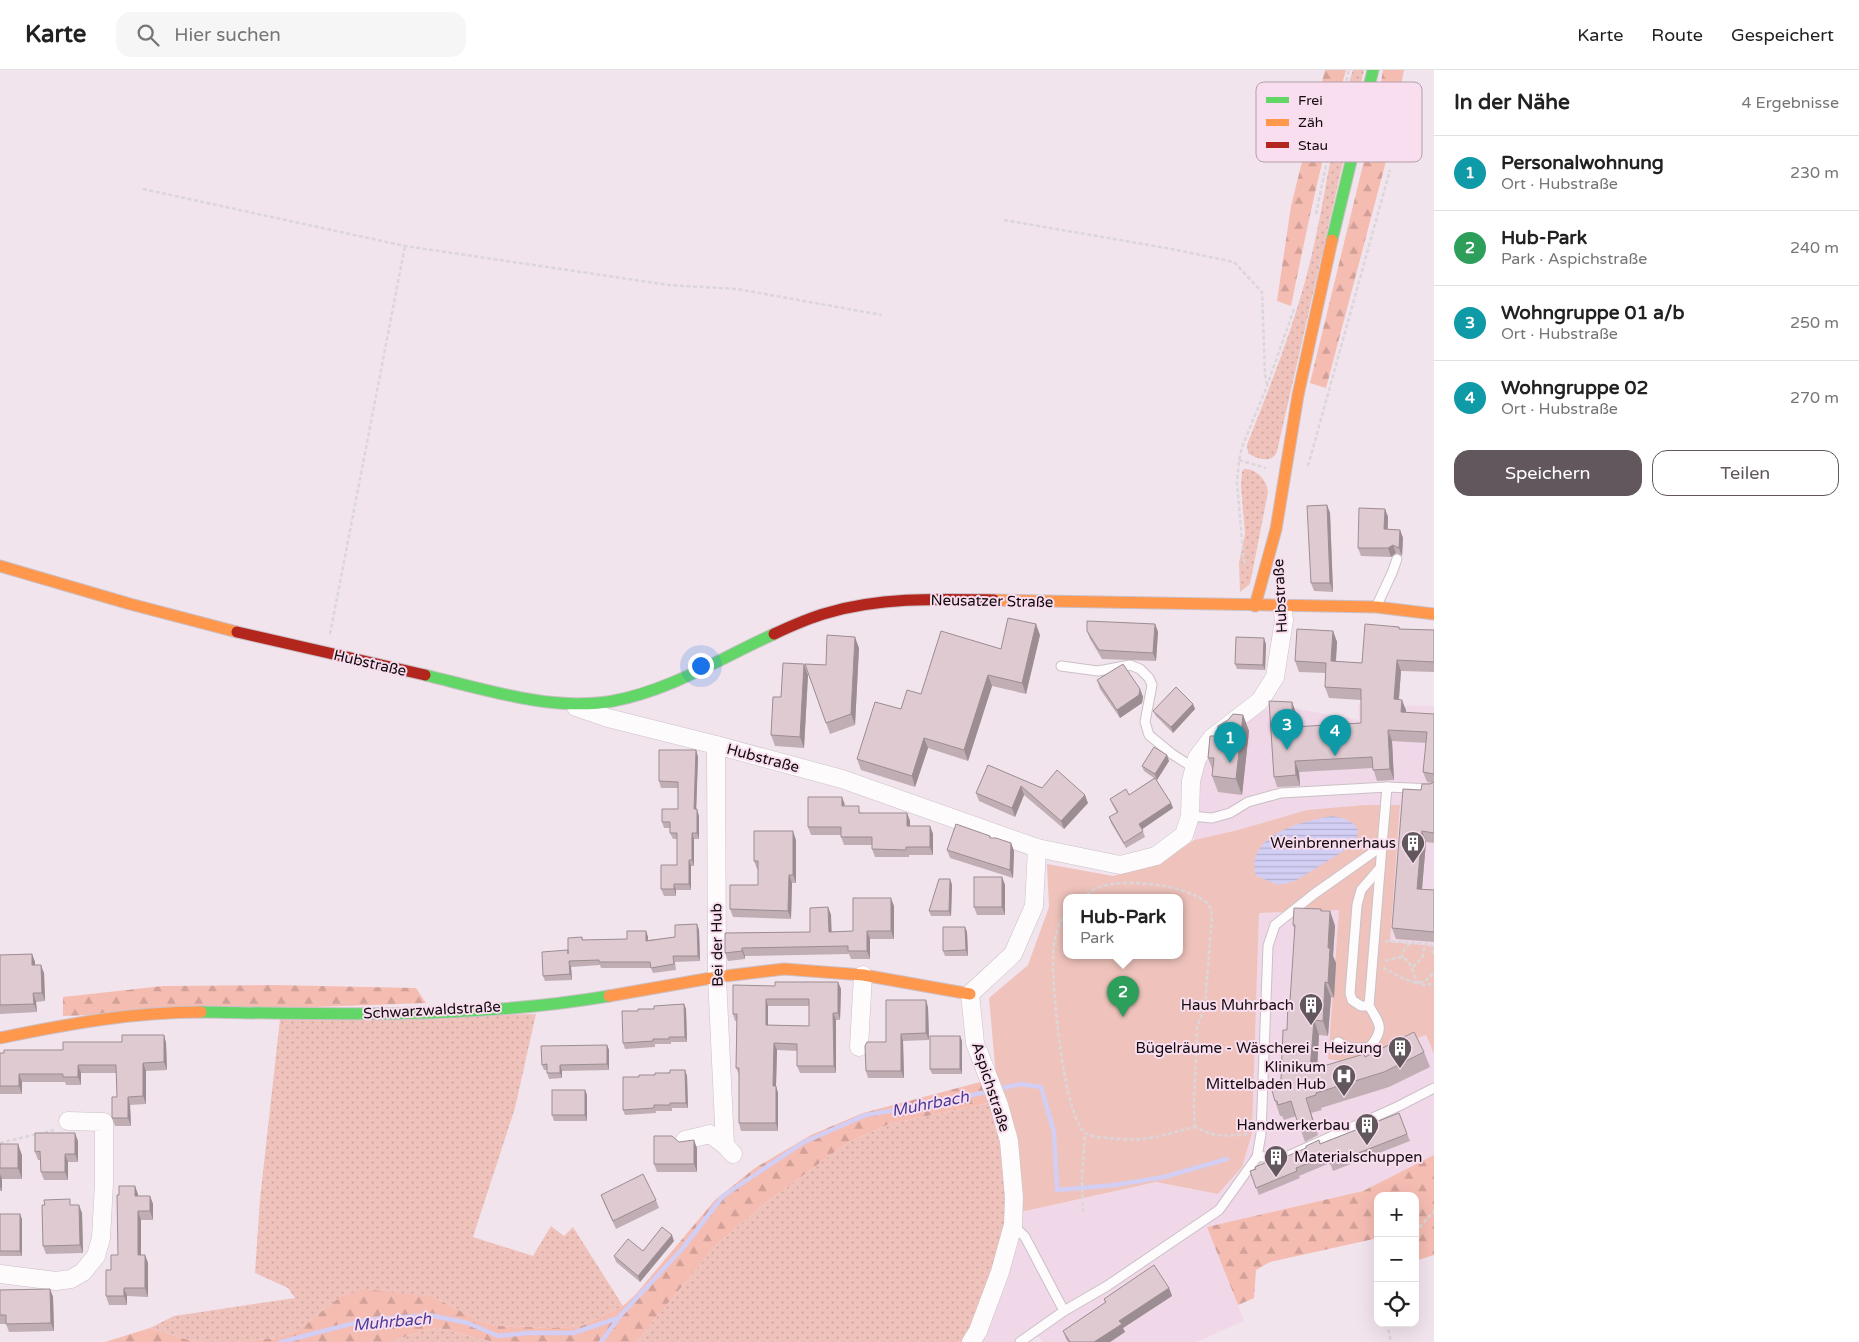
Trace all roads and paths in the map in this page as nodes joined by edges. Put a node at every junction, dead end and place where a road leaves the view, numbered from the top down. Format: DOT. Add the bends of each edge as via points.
graph roads {
  1 [pos="1327,162"];
  2 [pos="1351,162"];
  3 [pos="1390,170"];
  4 [pos="143,190"];
  5 [pos="1316,217"];
  6 [pos="1004,220"];
  7 [pos="405,246"];
  8 [pos="1295,305"];
  9 [pos="882,315"];
  10 [pos="1267,386"];
  11 [pos="1239,460"];
  12 [pos="1284,474"];
  13 [pos="1276,529"];
  14 [pos="1397,559"];
  15 [pos="0,566"];
  16 [pos="1279,567"];
  17 [pos="1245,571"];
  18 [pos="1281,601"];
  19 [pos="1255,606"];
  20 [pos="1376,607"];
  21 [pos="1434,614"];
  22 [pos="326,653"];
  23 [pos="1061,666"];
  24 [pos="568,704"];
  25 [pos="716,745"];
  26 [pos="1194,768"];
  27 [pos="1387,786"];
  28 [pos="1434,789"];
  29 [pos="1190,816"];
  30 [pos="1382,846"];
  31 [pos="1037,848"];
  32 [pos="1380,868"];
  33 [pos="1087,894"];
  34 [pos="1063,916"];
  35 [pos="1374,940"];
  36 [pos="1410,943"];
  37 [pos="1425,944"];
  38 [pos="1434,956"];
  39 [pos="1401,958"];
  40 [pos="1375,966"];
  41 [pos="1413,967"];
  42 [pos="1434,971"];
  43 [pos="863,975"];
  44 [pos="717,977"];
  45 [pos="1417,982"];
  46 [pos="1434,984"];
  47 [pos="970,994"];
  48 [pos="1369,1006"];
  49 [pos="0,1038"];
  50 [pos="1338,1042"];
  51 [pos="860,1047"];
  52 [pos="1434,1088"];
  53 [pos="68,1122"];
  54 [pos="1195,1127"];
  55 [pos="1085,1133"];
  56 [pos="1261,1134"];
  57 [pos="685,1140"];
  58 [pos="0,1144"];
  59 [pos="1257,1157"];
  60 [pos="1434,1211"];
  61 [pos="1083,1212"];
  62 [pos="1013,1225"];
  63 [pos="1419,1228"];
  64 [pos="0,1274"];
  65 [pos="1064,1311"];
  66 [pos="1388,1327"];
  67 [pos="971,1342"];
  68 [pos="1020,1342"];
  69 [pos="1391,1342"];
  1 -- 5 [label="path"];
  2 -- 12 [label="street, Hubstraße" via="1314,317"];
  3 -- 12 [label="path" via="1307,471 1300,476"];
  4 -- 7 [label="path"];
  6 -- 10 [label="path" via="1234,262 1262,292"];
  7 -- 9 [label="path" via="669,285 738,289"];
  7 -- 22 [label="path"];
  8 -- 10 [label="path"];
  10 -- 11 [label="path"];
  11 -- 12 [label="path"];
  11 -- 17 [label="path" via="1237,482"];
  12 -- 13 [label="street, Hubstraße"];
  13 -- 16 [label="street, Hubstraße"];
  13 -- 19 [label="street, Hubstraße"];
  14 -- 20 [label="lane"];
  15 -- 22 [label="street, Hubstraße" via="225,630"];
  18 -- 19 [label="street, Neusatzer Straße"];
  18 -- 20 [label="street, Neusatzer Straße"];
  18 -- 26 [label="street, Hubstraße" via="1284,620 1276,677 1260,701 1212,738 1197,758"];
  19 -- 24 [label="street, Neusatzer Straße" via="944,599 883,601 826,613 651,691 612,701"];
  20 -- 21 [label="street, Neusatzer Straße"];
  22 -- 24 [label="street, Hubstraße" via="525,698"];
  23 -- 26 [label="lane" via="1098,671 1130,665 1140,669 1150,678 1152,686 1145,722 1149,735"];
  24 -- 25 [label="street, Hubstraße" via="608,718"];
  25 -- 31 [label="street, Hubstraße" via="842,779"];
  25 -- 44 [label="street, Bei der Hub"];
  26 -- 29 [label="street, Hubstraße"];
  27 -- 28 [label="lane"];
  27 -- 29 [label="lane" via="1281,793 1248,802 1230,813 1212,818"];
  27 -- 30 [label="lane"];
  29 -- 31 [label="street, Hubstraße" via="1184,835 1156,856 1120,865"];
  30 -- 32 [label="lane"];
  30 -- 56 [label="lane" via="1275,924 1268,946"];
  31 -- 47 [label="street" via="1034,906 1013,954"];
  32 -- 35 [label="lane"];
  32 -- 48 [label="lane" via="1361,890 1357,905 1350,993 1352,1000 1361,1006"];
  33 -- 54 [label="path" via="1115,883 1133,883 1170,888 1195,895 1209,904 1212,916 1205,1004 1197,1028"];
  34 -- 55 [label="path" via="1055,939 1054,998 1061,1060 1078,1121"];
  35 -- 36 [label="path"];
  35 -- 40 [label="lane"];
  36 -- 37 [label="path"];
  36 -- 39 [label="path"];
  37 -- 38 [label="path" via="1431,944"];
  37 -- 41 [label="path" via="1423,956"];
  39 -- 40 [label="path"];
  39 -- 41 [label="path" via="1408,960"];
  40 -- 45 [label="path" via="1406,981"];
  40 -- 48 [label="lane"];
  41 -- 45 [label="path"];
  42 -- 45 [label="path" via="1424,981"];
  43 -- 44 [label="street, Schwarzwaldstraße" via="784,969"];
  43 -- 47 [label="street, Schwarzwaldstraße"];
  43 -- 51 [label="street"];
  44 -- 49 [label="street, Schwarzwaldstraße" via="572,1002 381,1014 163,1012 72,1023"];
  44 -- 57 [label="street, Bei der Hub" via="729,1150 710,1134"];
  45 -- 46 [label="path"];
  47 -- 62 [label="street, Aspichstraße" via="976,1043 1009,1141"];
  48 -- 50 [label="lane" via="1379,1022 1379,1036 1370,1047 1357,1049"];
  52 -- 59 [label="lane" via="1288,1156"];
  53 -- 58 [label="path" via="59,1129"];
  53 -- 64 [label="street" via="104,1122 101,1238 96,1256 83,1272 71,1279 56,1281"];
  54 -- 55 [label="path" via="1144,1139 1096,1137"];
  54 -- 56 [label="path" via="1225,1136"];
  55 -- 61 [label="path"];
  56 -- 59 [label="lane"];
  59 -- 65 [label="lane" via="1219,1210 1107,1286"];
  60 -- 63 [label="path"];
  62 -- 65 [label="lane" via="1025,1237"];
  62 -- 67 [label="street, Aspichstraße" via="1000,1272"];
  65 -- 68 [label="lane"];
  66 -- 69 [label="path"];
}
